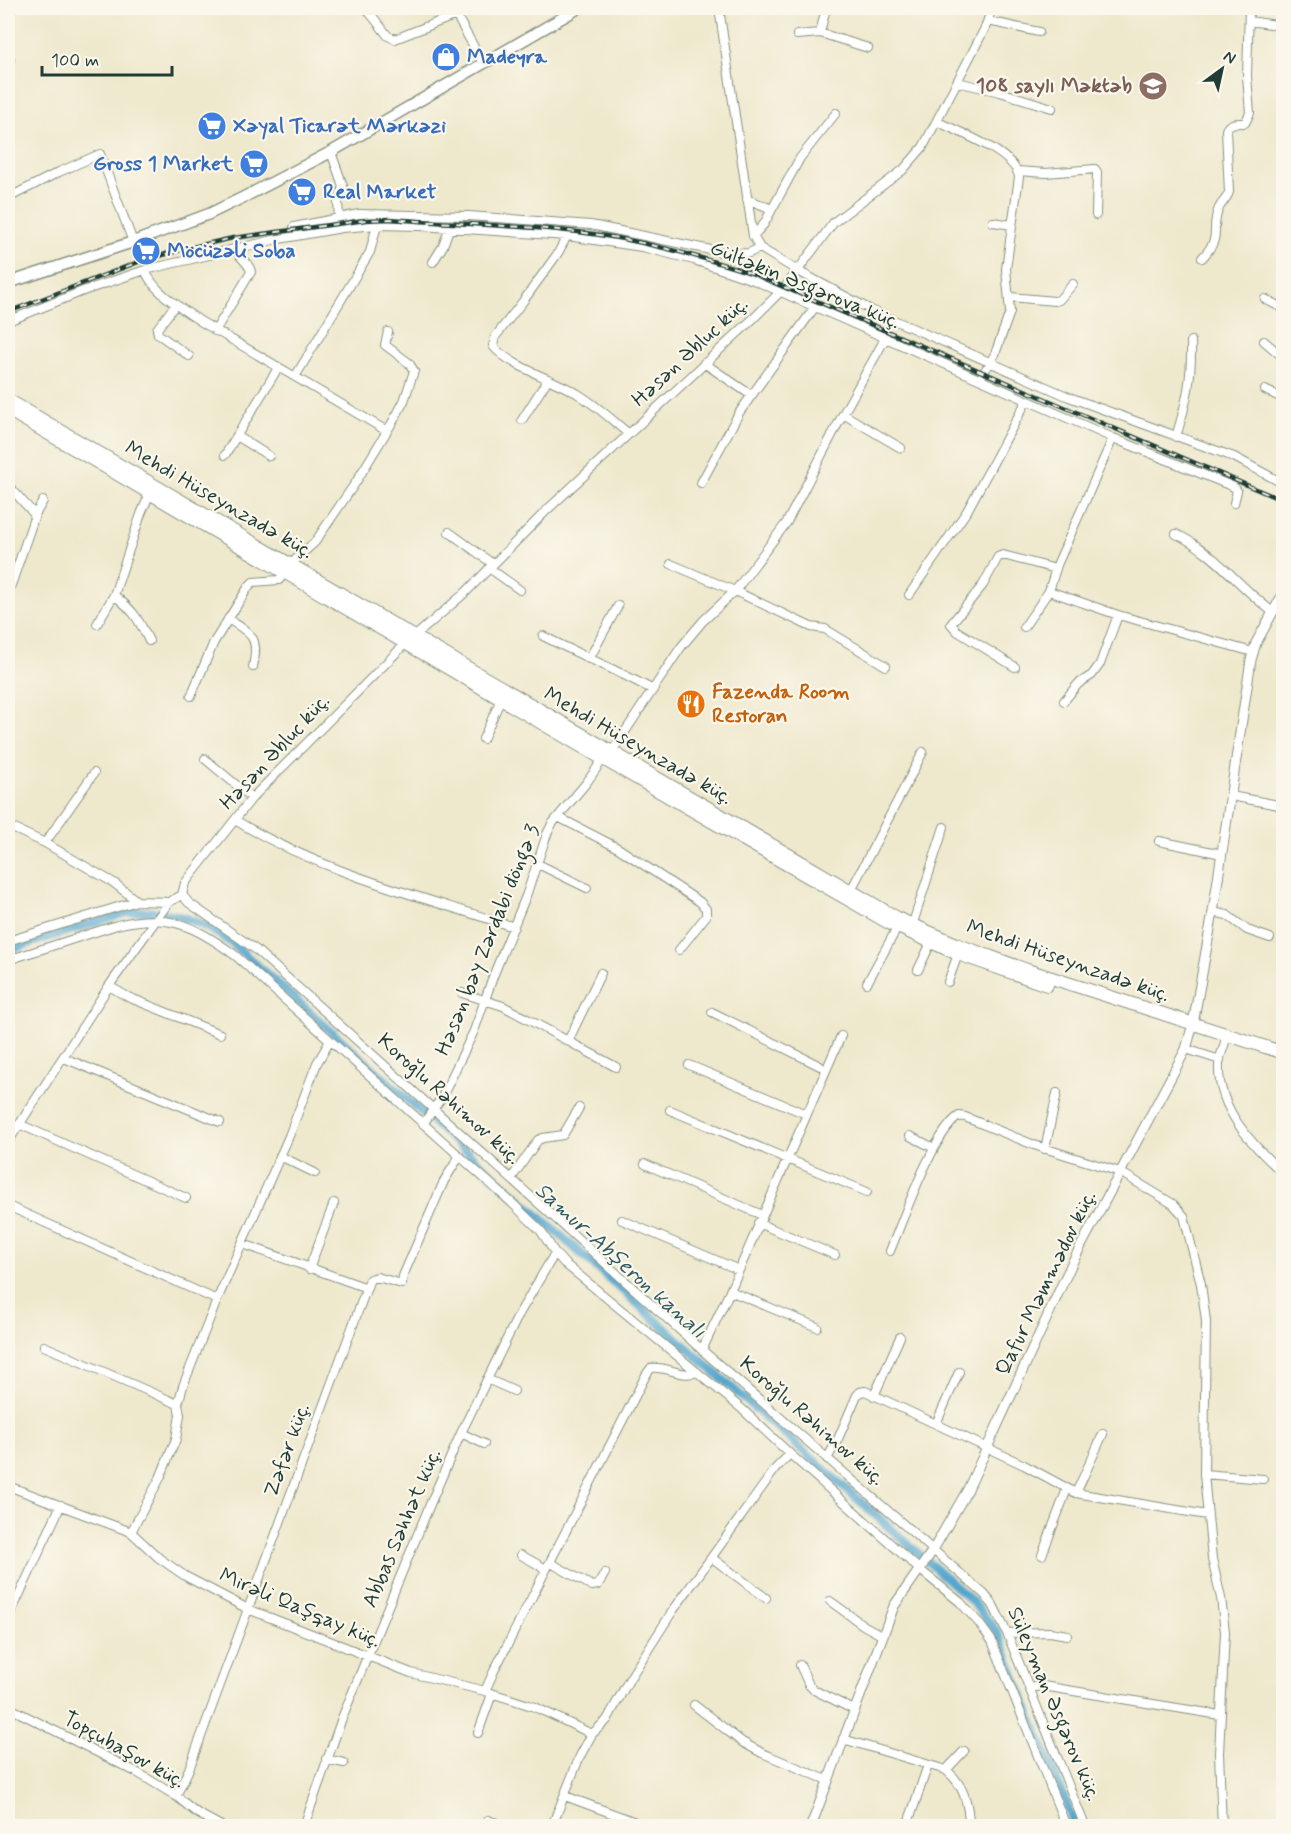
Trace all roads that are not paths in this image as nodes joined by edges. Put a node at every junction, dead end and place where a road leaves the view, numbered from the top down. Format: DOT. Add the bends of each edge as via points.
graph roads {
  1 [pos="366,8"];
  2 [pos="579,8"];
  3 [pos="719,8"];
  4 [pos="826,8"];
  5 [pos="992,8"];
  6 [pos="1249,8"];
  7 [pos="459,11"];
  8 [pos="988,21"];
  9 [pos="1249,21"];
  10 [pos="1284,26"];
  11 [pos="1040,32"];
  12 [pos="820,33"];
  13 [pos="797,35"];
  14 [pos="868,48"];
  15 [pos="483,63"];
  16 [pos="957,82"];
  17 [pos="1052,108"];
  18 [pos="836,113"];
  19 [pos="938,122"];
  20 [pos="331,152"];
  21 [pos="1018,171"];
  22 [pos="8,198"];
  23 [pos="747,199"];
  24 [pos="772,210"];
  25 [pos="1096,215"];
  26 [pos="339,217"];
  27 [pos="993,222"];
  28 [pos="377,225"];
  29 [pos="1012,225"];
  30 [pos="294,227"];
  31 [pos="449,229"];
  32 [pos="567,236"];
  33 [pos="753,236"];
  34 [pos="134,243"];
  35 [pos="760,248"];
  36 [pos="235,249"];
  37 [pos="1202,258"];
  38 [pos="433,262"];
  39 [pos="145,270"];
  40 [pos="798,271"];
  41 [pos="8,283"];
  42 [pos="1073,284"];
  43 [pos="780,292"];
  44 [pos="1010,297"];
  45 [pos="1265,299"];
  46 [pos="176,304"];
  47 [pos="815,307"];
  48 [pos="1284,309"];
  49 [pos="8,321"];
  50 [pos="215,331"];
  51 [pos="388,332"];
  52 [pos="886,337"];
  53 [pos="1191,341"];
  54 [pos="1264,341"];
  55 [pos="189,356"];
  56 [pos="1284,358"];
  57 [pos="991,362"];
  58 [pos="704,363"];
  59 [pos="278,368"];
  60 [pos="295,377"];
  61 [pos="548,379"];
  62 [pos="980,379"];
  63 [pos="1265,390"];
  64 [pos="751,395"];
  65 [pos="1284,399"];
  66 [pos="8,400"];
  67 [pos="1027,400"];
  68 [pos="8,410"];
  69 [pos="843,414"];
  70 [pos="522,420"];
  71 [pos="387,431"];
  72 [pos="628,434"];
  73 [pos="237,436"];
  74 [pos="1176,437"];
  75 [pos="1113,438"];
  76 [pos="901,448"];
  77 [pos="225,455"];
  78 [pos="269,456"];
  79 [pos="701,483"];
  80 [pos="1284,484"];
  81 [pos="8,485"];
  82 [pos="150,493"];
  83 [pos="43,501"];
  84 [pos="1234,503"];
  85 [pos="35,515"];
  86 [pos="449,532"];
  87 [pos="1176,534"];
  88 [pos="671,564"];
  89 [pos="491,566"];
  90 [pos="289,569"];
  91 [pos="1056,569"];
  92 [pos="520,590"];
  93 [pos="735,591"];
  94 [pos="1049,591"];
  95 [pos="1284,592"];
  96 [pos="8,594"];
  97 [pos="114,595"];
  98 [pos="909,595"];
  99 [pos="618,606"];
  100 [pos="1273,612"];
  101 [pos="1118,615"];
  102 [pos="228,619"];
  103 [pos="97,624"];
  104 [pos="1024,627"];
  105 [pos="543,636"];
  106 [pos="149,640"];
  107 [pos="410,640"];
  108 [pos="1253,652"];
  109 [pos="589,659"];
  110 [pos="886,666"];
  111 [pos="253,667"];
  112 [pos="1015,667"];
  113 [pos="653,690"];
  114 [pos="191,696"];
  115 [pos="501,699"];
  116 [pos="1064,701"];
  117 [pos="483,739"];
  118 [pos="923,752"];
  119 [pos="607,756"];
  120 [pos="206,759"];
  121 [pos="94,773"];
  122 [pos="1231,796"];
  123 [pos="252,798"];
  124 [pos="1284,806"];
  125 [pos="558,817"];
  126 [pos="235,820"];
  127 [pos="8,826"];
  128 [pos="944,827"];
  129 [pos="1159,841"];
  130 [pos="45,843"];
  131 [pos="1222,854"];
  132 [pos="538,864"];
  133 [pos="587,888"];
  134 [pos="850,892"];
  135 [pos="182,895"];
  136 [pos="137,901"];
  137 [pos="169,902"];
  138 [pos="1213,912"];
  139 [pos="157,920"];
  140 [pos="912,926"];
  141 [pos="514,927"];
  142 [pos="897,928"];
  143 [pos="1270,938"];
  144 [pos="8,941"];
  145 [pos="931,943"];
  146 [pos="679,950"];
  147 [pos="958,954"];
  148 [pos="8,960"];
  149 [pos="918,970"];
  150 [pos="601,973"];
  151 [pos="948,982"];
  152 [pos="867,983"];
  153 [pos="109,986"];
  154 [pos="462,993"];
  155 [pos="485,999"];
  156 [pos="712,1012"];
  157 [pos="1192,1028"];
  158 [pos="220,1034"];
  159 [pos="841,1036"];
  160 [pos="330,1041"];
  161 [pos="568,1041"];
  162 [pos="1224,1042"];
  163 [pos="1186,1049"];
  164 [pos="1284,1053"];
  165 [pos="64,1058"];
  166 [pos="1220,1060"];
  167 [pos="1284,1062"];
  168 [pos="689,1065"];
  169 [pos="820,1066"];
  170 [pos="616,1067"];
  171 [pos="1057,1094"];
  172 [pos="579,1108"];
  173 [pos="435,1110"];
  174 [pos="670,1110"];
  175 [pos="806,1114"];
  176 [pos="220,1122"];
  177 [pos="19,1124"];
  178 [pos="423,1124"];
  179 [pos="910,1136"];
  180 [pos="8,1142"];
  181 [pos="934,1148"];
  182 [pos="1045,1149"];
  183 [pos="280,1156"];
  184 [pos="459,1157"];
  185 [pos="787,1158"];
  186 [pos="645,1164"];
  187 [pos="1120,1172"];
  188 [pos="315,1173"];
  189 [pos="1284,1174"];
  190 [pos="512,1179"];
  191 [pos="867,1192"];
  192 [pos="186,1198"];
  193 [pos="334,1203"];
  194 [pos="8,1206"];
  195 [pos="762,1215"];
  196 [pos="622,1220"];
  197 [pos="758,1223"];
  198 [pos="243,1244"];
  199 [pos="890,1251"];
  200 [pos="555,1253"];
  201 [pos="835,1255"];
  202 [pos="309,1269"];
  203 [pos="739,1270"];
  204 [pos="367,1288"];
  205 [pos="730,1291"];
  206 [pos="217,1299"];
  207 [pos="817,1327"];
  208 [pos="900,1337"];
  209 [pos="44,1346"];
  210 [pos="702,1350"];
  211 [pos="697,1372"];
  212 [pos="959,1372"];
  213 [pos="487,1378"];
  214 [pos="514,1391"];
  215 [pos="874,1396"];
  216 [pos="178,1404"];
  217 [pos="936,1424"];
  218 [pos="461,1433"];
  219 [pos="1103,1434"];
  220 [pos="484,1444"];
  221 [pos="988,1448"];
  222 [pos="790,1454"];
  223 [pos="826,1459"];
  224 [pos="1204,1474"];
  225 [pos="1263,1479"];
  226 [pos="8,1486"];
  227 [pos="1067,1489"];
  228 [pos="1076,1493"];
  229 [pos="61,1505"];
  230 [pos="1207,1515"];
  231 [pos="131,1532"];
  232 [pos="933,1550"];
  233 [pos="1041,1554"];
  234 [pos="521,1555"];
  235 [pos="711,1558"];
  236 [pos="548,1566"];
  237 [pos="919,1569"];
  238 [pos="605,1573"];
  239 [pos="766,1598"];
  240 [pos="830,1601"];
  241 [pos="248,1609"];
  242 [pos="8,1620"];
  243 [pos="1007,1632"];
  244 [pos="881,1635"];
  245 [pos="1067,1635"];
  246 [pos="368,1656"];
  247 [pos="800,1665"];
  248 [pos="1029,1688"];
  249 [pos="489,1693"];
  250 [pos="694,1705"];
  251 [pos="8,1707"];
  252 [pos="854,1710"];
  253 [pos="1220,1715"];
  254 [pos="478,1732"];
  255 [pos="592,1734"];
  256 [pos="843,1738"];
  257 [pos="964,1751"];
  258 [pos="326,1759"];
  259 [pos="344,1763"];
  260 [pos="928,1765"];
  261 [pos="946,1770"];
  262 [pos="827,1780"];
  263 [pos="176,1796"];
  264 [pos="565,1796"];
  265 [pos="488,1820"];
  266 [pos="221,1827"];
  267 [pos="304,1827"];
  268 [pos="504,1827"];
  269 [pos="552,1827"];
  270 [pos="646,1827"];
  271 [pos="811,1827"];
  272 [pos="907,1827"];
  273 [pos="969,1827"];
  274 [pos="1066,1827"];
  275 [pos="1085,1827"];
  276 [pos="1222,1827"];
  1 -- 7 [label="street" via="388,36 395,39"];
  2 -- 15 [label="main road"];
  3 -- 23 [label="street"];
  4 -- 12 [label="street"];
  5 -- 8 [label="street, Həsən Əbluc küç."];
  6 -- 9 [label="street"];
  7 -- 15 [label="street"];
  8 -- 11 [label="street"];
  8 -- 16 [label="street, Həsən Əbluc küç."];
  9 -- 10 [label="street"];
  9 -- 37 [label="street" via="1250,113 1245,123 1227,126 1230,192 1219,209 1214,243"];
  12 -- 13 [label="street"];
  12 -- 14 [label="street"];
  15 -- 20 [label="main road"];
  16 -- 17 [label="street"];
  16 -- 19 [label="street, Həsən Əbluc küç."];
  18 -- 24 [label="street" via="800,158"];
  19 -- 21 [label="street" via="989,147"];
  19 -- 40 [label="street, Həsən Əbluc küç." via="924,147 903,170 834,222"];
  20 -- 26 [label="street" via="343,186"];
  20 -- 34 [label="main road" via="209,214"];
  21 -- 25 [label="street" via="1095,170"];
  21 -- 29 [label="street"];
  22 -- 34 [label="street" via="100,154"];
  23 -- 24 [label="street"];
  23 -- 33 [label="street"];
  24 -- 33 [label="street"];
  26 -- 30 [label="street"];
  26 -- 35 [label="street" via="468,216 556,221 730,254"];
  27 -- 29 [label="street"];
  28 -- 31 [label="street, Gültəkin Əsgərova küç."];
  28 -- 36 [label="street, Gültəkin Əsgərova küç."];
  28 -- 60 [label="street" via="370,252"];
  29 -- 44 [label="street" via="1006,269"];
  31 -- 32 [label="street, Gültəkin Əsgərova küç."];
  31 -- 38 [label="street"];
  32 -- 43 [label="street, Gültəkin Əsgərova küç." via="694,260"];
  32 -- 61 [label="street" via="493,341 496,350"];
  33 -- 35 [label="street"];
  34 -- 41 [label="main road"];
  35 -- 40 [label="street"];
  36 -- 39 [label="street, Gültəkin Əsgərova küç."];
  36 -- 50 [label="street" via="251,272"];
  39 -- 46 [label="street" via="152,284"];
  39 -- 49 [label="street, Gültəkin Əsgərova küç."];
  40 -- 43 [label="street, Həsən Əbluc küç."];
  40 -- 57 [label="street" via="871,310"];
  42 -- 44 [label="street" via="1055,301"];
  43 -- 47 [label="street, Gültəkin Əsgərova küç."];
  43 -- 58 [label="street, Həsən Əbluc küç."];
  44 -- 57 [label="street" via="1006,326"];
  45 -- 48 [label="street"];
  46 -- 50 [label="street"];
  46 -- 55 [label="street" via="157,329 158,334"];
  47 -- 52 [label="street, Gültəkin Əsgərova küç."];
  47 -- 64 [label="street"];
  50 -- 59 [label="street"];
  51 -- 71 [label="street" via="385,345 414,371 404,402"];
  52 -- 62 [label="street, Gültəkin Əsgərova küç."];
  52 -- 69 [label="street, Həsən bəy Zərdabi döngə 3"];
  53 -- 74 [label="street" via="1192,374"];
  54 -- 56 [label="street"];
  57 -- 62 [label="street"];
  57 -- 74 [label="street" via="1069,397"];
  58 -- 64 [label="street"];
  58 -- 72 [label="street, Həsən Əbluc küç."];
  59 -- 60 [label="street"];
  59 -- 73 [label="street"];
  60 -- 71 [label="street"];
  61 -- 70 [label="street"];
  61 -- 72 [label="street" via="593,404"];
  62 -- 67 [label="street, Gültəkin Əsgərova küç."];
  63 -- 65 [label="street"];
  64 -- 79 [label="street"];
  66 -- 90 [label="main road, Mehdi Hüseynzadə küç."];
  67 -- 75 [label="street, Gültəkin Əsgərova küç."];
  67 -- 98 [label="street" via="967,511"];
  68 -- 82 [label="main road, Mehdi Hüseynzadə küç."];
  69 -- 76 [label="street"];
  69 -- 93 [label="street, Həsən bəy Zərdabi döngə 3" via="787,522"];
  71 -- 90 [label="street" via="319,538"];
  72 -- 89 [label="street, Həsən Əbluc küç."];
  73 -- 77 [label="street"];
  73 -- 78 [label="street"];
  74 -- 80 [label="street" via="1249,464"];
  75 -- 84 [label="street, Gültəkin Əsgərova küç." via="1234,487"];
  75 -- 91 [label="street"];
  81 -- 85 [label="street"];
  82 -- 90 [label="main road, Mehdi Hüseynzadə küç."];
  82 -- 97 [label="street"];
  83 -- 85 [label="street"];
  85 -- 96 [label="street"];
  86 -- 89 [label="street"];
  87 -- 100 [label="street" via="1208,553"];
  88 -- 93 [label="street"];
  89 -- 92 [label="street"];
  89 -- 107 [label="street, Həsən Əbluc küç."];
  90 -- 102 [label="street" via="274,582 253,582"];
  90 -- 107 [label="main road, Mehdi Hüseynzadə küç."];
  91 -- 94 [label="street"];
  91 -- 112 [label="street" via="998,557 983,585 951,624"];
  93 -- 110 [label="street" via="811,627 825,629"];
  93 -- 113 [label="street, Həsən bəy Zərdabi döngə 3" via="681,647"];
  94 -- 101 [label="street"];
  94 -- 104 [label="street"];
  95 -- 100 [label="street, Qafur Məmmədov küç."];
  97 -- 103 [label="street"];
  97 -- 106 [label="street" via="138,618"];
  99 -- 109 [label="street"];
  100 -- 108 [label="street, Qafur Məmmədov küç."];
  101 -- 108 [label="street"];
  101 -- 116 [label="street" via="1100,664"];
  102 -- 111 [label="street" via="254,638"];
  102 -- 114 [label="street"];
  105 -- 109 [label="street"];
  107 -- 115 [label="main road, Mehdi Hüseynzadə küç."];
  107 -- 119 [label="main road, Mehdi Hüseynzadə küç."];
  107 -- 123 [label="street, Həsən Əbluc küç."];
  108 -- 122 [label="street, Qafur Məmmədov küç."];
  109 -- 113 [label="street"];
  113 -- 119 [label="street, Həsən bəy Zərdabi döngə 3"];
  115 -- 117 [label="street"];
  115 -- 119 [label="main road, Mehdi Hüseynzadə küç."];
  118 -- 134 [label="street"];
  119 -- 125 [label="street, Həsən bəy Zərdabi döngə 3"];
  119 -- 134 [label="main road, Mehdi Hüseynzadə küç."];
  119 -- 142 [label="main road, Mehdi Hüseynzadə küç."];
  120 -- 123 [label="street"];
  121 -- 130 [label="street"];
  122 -- 124 [label="street"];
  122 -- 131 [label="street, Qafur Məmmədov küç."];
  123 -- 126 [label="street, Həsən Əbluc küç."];
  125 -- 132 [label="street, Həsən bəy Zərdabi döngə 3" via="547,834"];
  125 -- 146 [label="street" via="618,848 700,902 706,916"];
  126 -- 135 [label="street, Həsən Əbluc küç." via="185,883"];
  126 -- 141 [label="street" via="331,868"];
  127 -- 130 [label="street"];
  128 -- 140 [label="street"];
  129 -- 131 [label="street"];
  130 -- 136 [label="street"];
  131 -- 138 [label="street, Qafur Məmmədov küç."];
  132 -- 133 [label="street"];
  132 -- 141 [label="street, Həsən bəy Zərdabi döngə 3"];
  134 -- 140 [label="main road, Mehdi Hüseynzadə küç."];
  135 -- 137 [label="street"];
  135 -- 173 [label="street, Koroğlu Rəhimov küç." via="255,949"];
  136 -- 137 [label="street"];
  136 -- 144 [label="street"];
  137 -- 139 [label="street"];
  138 -- 143 [label="street" via="1227,915 1247,930"];
  138 -- 157 [label="street, Qafur Məmmədov küç."];
  139 -- 148 [label="street, Koroğlu Rəhimov küç." via="117,924"];
  139 -- 153 [label="street"];
  139 -- 160 [label="street, Koroğlu Rəhimov küç." via="191,926 224,947"];
  140 -- 157 [label="main road, Mehdi Hüseynzadə küç."];
  141 -- 155 [label="street, Həsən bəy Zərdabi döngə 3"];
  142 -- 145 [label="main road, Mehdi Hüseynzadə küç."];
  142 -- 152 [label="street"];
  145 -- 147 [label="main road, Mehdi Hüseynzadə küç."];
  145 -- 149 [label="street"];
  147 -- 151 [label="street"];
  147 -- 157 [label="main road, Mehdi Hüseynzadə küç."];
  150 -- 161 [label="street"];
  153 -- 158 [label="street"];
  153 -- 165 [label="street"];
  154 -- 155 [label="street"];
  155 -- 161 [label="street"];
  155 -- 173 [label="street, Həsən bəy Zərdabi döngə 3" via="474,1031"];
  156 -- 169 [label="street"];
  157 -- 162 [label="main road, Mehdi Hüseynzadə küç."];
  157 -- 163 [label="street, Qafur Məmmədov küç."];
  157 -- 164 [label="main road, Mehdi Hüseynzadə küç."];
  159 -- 175 [label="street"];
  160 -- 178 [label="street, Koroğlu Rəhimov küç."];
  160 -- 183 [label="street" via="317,1063"];
  161 -- 170 [label="street"];
  162 -- 166 [label="street"];
  162 -- 167 [label="main road, Mehdi Hüseynzadə küç."];
  163 -- 166 [label="street"];
  163 -- 187 [label="street, Qafur Məmmədov küç."];
  165 -- 176 [label="street"];
  165 -- 177 [label="street"];
  166 -- 189 [label="street" via="1220,1081 1236,1121 1250,1142"];
  168 -- 175 [label="street"];
  171 -- 182 [label="street"];
  172 -- 190 [label="street" via="563,1135 538,1140"];
  173 -- 178 [label="street, Həsən bəy Zərdabi döngə 3"];
  173 -- 190 [label="street, Koroğlu Rəhimov küç."];
  174 -- 185 [label="street"];
  175 -- 185 [label="street"];
  177 -- 180 [label="street"];
  177 -- 192 [label="street"];
  178 -- 184 [label="street, Koroğlu Rəhimov küç."];
  179 -- 181 [label="street"];
  181 -- 182 [label="street" via="958,1116"];
  181 -- 199 [label="street"];
  182 -- 187 [label="street"];
  183 -- 188 [label="street"];
  183 -- 198 [label="street"];
  184 -- 200 [label="street, Koroğlu Rəhimov küç." via="541,1231"];
  184 -- 204 [label="street" via="444,1181 402,1284 377,1276 370,1279"];
  185 -- 191 [label="street"];
  185 -- 195 [label="street"];
  186 -- 195 [label="street"];
  187 -- 221 [label="street, Qafur Məmmədov küç." via="1073,1261"];
  187 -- 224 [label="street" via="1173,1204 1188,1228 1206,1321"];
  190 -- 210 [label="street, Koroğlu Rəhimov küç."];
  193 -- 202 [label="street"];
  194 -- 206 [label="street"];
  195 -- 197 [label="street"];
  196 -- 203 [label="street"];
  197 -- 201 [label="street"];
  197 -- 203 [label="street"];
  198 -- 202 [label="street"];
  198 -- 206 [label="street"];
  200 -- 211 [label="street, Koroğlu Rəhimov küç."];
  200 -- 213 [label="street, Abbas Səhhət küç."];
  202 -- 204 [label="street"];
  203 -- 205 [label="street"];
  204 -- 241 [label="street, Zəfər küç."];
  205 -- 207 [label="street"];
  205 -- 210 [label="street"];
  206 -- 216 [label="street"];
  208 -- 215 [label="street"];
  209 -- 216 [label="street"];
  210 -- 223 [label="street, Koroğlu Rəhimov küç."];
  211 -- 222 [label="street, Koroğlu Rəhimov küç."];
  211 -- 236 [label="street" via="681,1374 651,1368"];
  212 -- 217 [label="street"];
  213 -- 214 [label="street"];
  213 -- 218 [label="street, Abbas Səhhət küç."];
  215 -- 217 [label="street"];
  215 -- 223 [label="street" via="860,1392"];
  216 -- 231 [label="street" via="176,1439"];
  217 -- 221 [label="street"];
  218 -- 220 [label="street"];
  218 -- 246 [label="street, Abbas Səhhət küç."];
  219 -- 228 [label="street"];
  221 -- 227 [label="street"];
  221 -- 232 [label="street, Qafur Məmmədov küç."];
  222 -- 235 [label="street"];
  222 -- 237 [label="street, Koroğlu Rəhimov küç."];
  223 -- 232 [label="street, Koroğlu Rəhimov küç."];
  224 -- 225 [label="street"];
  224 -- 230 [label="street"];
  226 -- 229 [label="street, Mirəli Qaşqay küç."];
  227 -- 228 [label="street"];
  227 -- 233 [label="street"];
  228 -- 230 [label="street"];
  229 -- 231 [label="street, Mirəli Qaşqay küç."];
  229 -- 242 [label="street"];
  230 -- 253 [label="street" via="1225,1632"];
  231 -- 241 [label="street, Mirəli Qaşqay küç." via="185,1576"];
  232 -- 237 [label="street, Qafur Məmmədov küç."];
  232 -- 243 [label="street, Süleyman Əsgərov küç." via="984,1594"];
  234 -- 236 [label="street"];
  235 -- 239 [label="street"];
  235 -- 255 [label="street" via="653,1640 607,1720"];
  236 -- 238 [label="street" via="592,1586 598,1585"];
  236 -- 249 [label="street" via="494,1671"];
  237 -- 244 [label="street" via="899,1596"];
  237 -- 274 [label="street, Süleyman Əsgərov küç." via="960,1602 992,1641"];
  240 -- 244 [label="street"];
  241 -- 246 [label="street, Mirəli Qaşqay küç."];
  241 -- 263 [label="street, Zəfər küç."];
  243 -- 245 [label="street"];
  243 -- 248 [label="street, Süleyman Əsgərov küç."];
  244 -- 252 [label="street"];
  246 -- 249 [label="street, Mirəli Qaşqay küç." via="411,1673"];
  246 -- 258 [label="street, Abbas Səhhət küç."];
  247 -- 252 [label="street" via="814,1690"];
  248 -- 253 [label="street" via="1043,1686"];
  248 -- 275 [label="street, Süleyman Əsgərov küç."];
  249 -- 254 [label="street"];
  249 -- 255 [label="street, Mirəli Qaşqay küç." via="535,1707"];
  250 -- 262 [label="street" via="742,1742"];
  251 -- 263 [label="street, Topçubaşov küç."];
  252 -- 256 [label="street"];
  253 -- 276 [label="street"];
  255 -- 264 [label="street"];
  256 -- 260 [label="street"];
  256 -- 262 [label="street"];
  257 -- 261 [label="street"];
  258 -- 259 [label="street"];
  258 -- 267 [label="street, Abbas Səhhət küç."];
  260 -- 261 [label="street"];
  260 -- 272 [label="street"];
  261 -- 273 [label="street" via="958,1781 966,1798"];
  262 -- 271 [label="street"];
  263 -- 266 [label="street, Topçubaşov küç."];
  264 -- 269 [label="street"];
  264 -- 270 [label="street"];
  265 -- 268 [label="street"];
}
